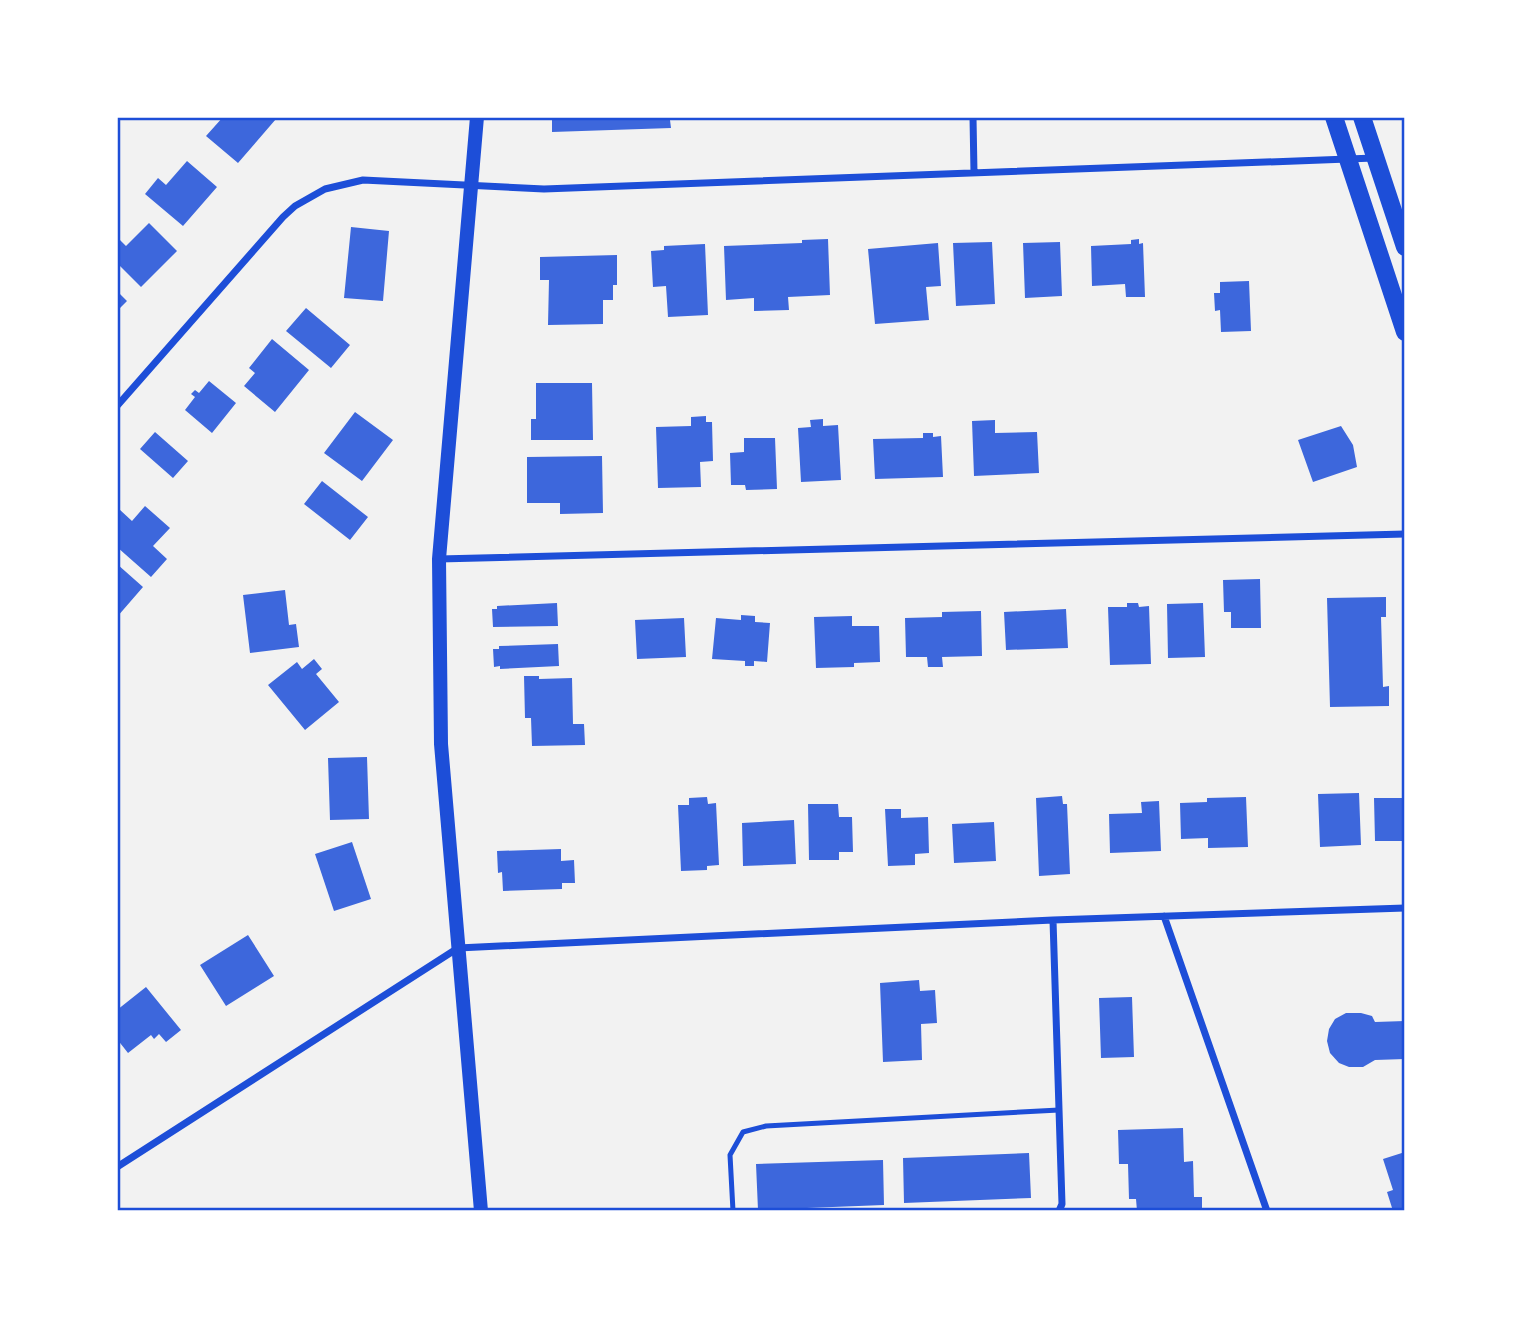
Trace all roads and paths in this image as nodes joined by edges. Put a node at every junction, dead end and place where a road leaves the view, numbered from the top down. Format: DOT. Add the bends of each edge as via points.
graph roads {
  1 [pos="477,117"];
  2 [pos="973,117"];
  3 [pos="1334,117"];
  4 [pos="1363,117"];
  5 [pos="1376,158"];
  6 [pos="1347,159"];
  7 [pos="974,173"];
  8 [pos="470,186"];
  9 [pos="1405,247"];
  10 [pos="1405,332"];
  11 [pos="117,406"];
  12 [pos="1405,534"];
  13 [pos="439,559"];
  14 [pos="1405,908"];
  15 [pos="1164,916"];
  16 [pos="1053,920"];
  17 [pos="458,948"];
  18 [pos="1059,1110"];
  19 [pos="117,1167"];
  20 [pos="481,1211"];
  21 [pos="733,1211"];
  22 [pos="1059,1211"];
  23 [pos="1267,1211"];
  1 -- 8 [label="main road"];
  2 -- 7 [label="street"];
  3 -- 6 [label="main road"];
  4 -- 5 [label="main road"];
  5 -- 6 [label="street"];
  5 -- 9 [label="main road"];
  6 -- 7 [label="street"];
  6 -- 10 [label="main road"];
  7 -- 8 [label="street" via="544,189"];
  8 -- 11 [label="street" via="363,180 309,196 269,230"];
  8 -- 13 [label="main road"];
  12 -- 13 [label="street"];
  13 -- 17 [label="main road" via="441,744"];
  14 -- 15 [label="street"];
  15 -- 16 [label="street"];
  15 -- 23 [label="street"];
  16 -- 17 [label="street"];
  16 -- 18 [label="street"];
  17 -- 19 [label="street"];
  17 -- 20 [label="main road"];
  18 -- 21 [label="lane" via="766,1126 743,1132 730,1154"];
  18 -- 22 [label="street"];
}
